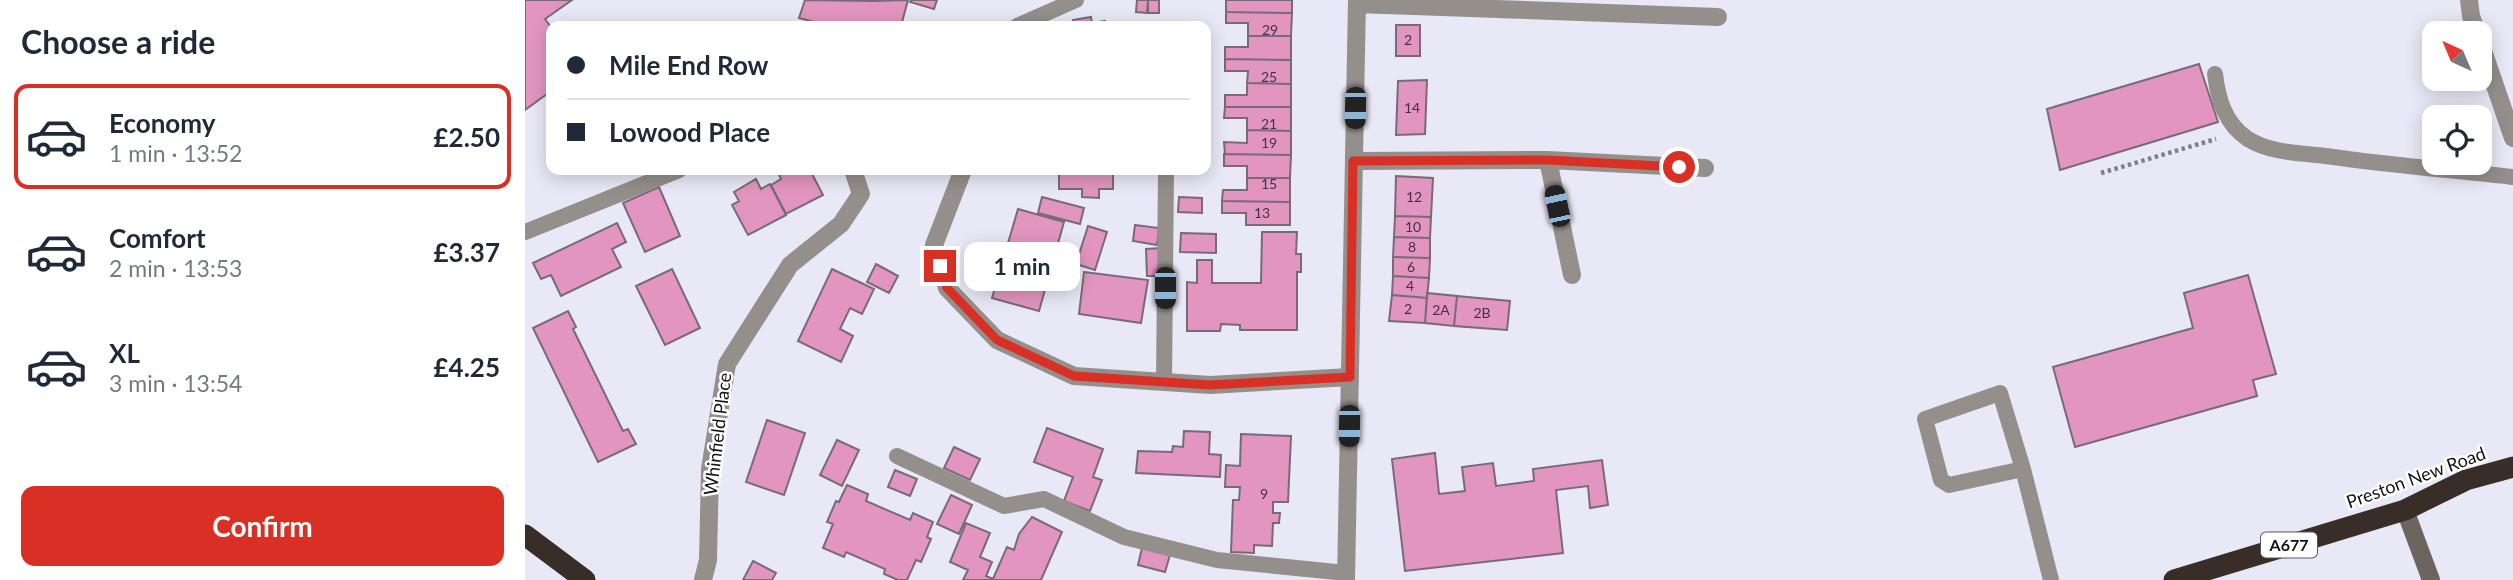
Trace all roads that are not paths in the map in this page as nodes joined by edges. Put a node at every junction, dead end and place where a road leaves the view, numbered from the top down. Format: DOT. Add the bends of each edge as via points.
graph roads {
  1 [pos="1076,0"];
  2 [pos="2469,0"];
  3 [pos="1357,2"];
  4 [pos="1718,17"];
  5 [pos="1028,21"];
  6 [pos="2473,21"];
  7 [pos="2215,74"];
  8 [pos="2492,77"];
  9 [pos="2513,138"];
  10 [pos="1548,160"];
  11 [pos="1353,161"];
  12 [pos="1705,168"];
  13 [pos="667,175"];
  14 [pos="855,175"];
  15 [pos="961,175"];
  16 [pos="1166,175"];
  17 [pos="2513,177"];
  18 [pos="525,232"];
  19 [pos="1572,275"];
  20 [pos="1350,377"];
  21 [pos="1164,382"];
  22 [pos="897,456"];
  23 [pos="2513,467"];
  24 [pos="2023,469"];
  25 [pos="2405,510"];
  26 [pos="525,535"];
  27 [pos="1346,577"];
  28 [pos="585,580"];
  29 [pos="703,580"];
  30 [pos="2051,580"];
  31 [pos="2173,580"];
  32 [pos="2431,580"];
  1 -- 5 [label="lane"];
  2 -- 6 [label="street"];
  3 -- 4 [label="street"];
  3 -- 11 [label="street"];
  7 -- 17 [label="lane" via="2218,98 2229,121 2247,138 2272,149"];
  8 -- 9 [label="street"];
  10 -- 11 [label="street"];
  10 -- 12 [label="street"];
  10 -- 19 [label="street"];
  11 -- 20 [label="street"];
  13 -- 18 [label="lane"];
  14 -- 29 [label="street, Whinfield Place" via="861,194 841,224 790,265 727,364 710,469 708,560"];
  15 -- 21 [label="street" via="934,245 947,288 997,340 1074,376"];
  16 -- 21 [label="lane"];
  20 -- 21 [label="street" via="1210,385"];
  20 -- 27 [label="street"];
  22 -- 27 [label="lane" via="1004,506 1044,499 1124,537 1217,559"];
  23 -- 25 [label="highway, Preston New Road / A677" via="2466,480"];
  24 -- 24 [label="lane" via="1949,485 1941,480 1925,419 2000,393"];
  24 -- 30 [label="lane"];
  25 -- 31 [label="highway, Preston New Road / A677"];
  25 -- 32 [label="main road"];
  26 -- 28 [label="highway"];
}
